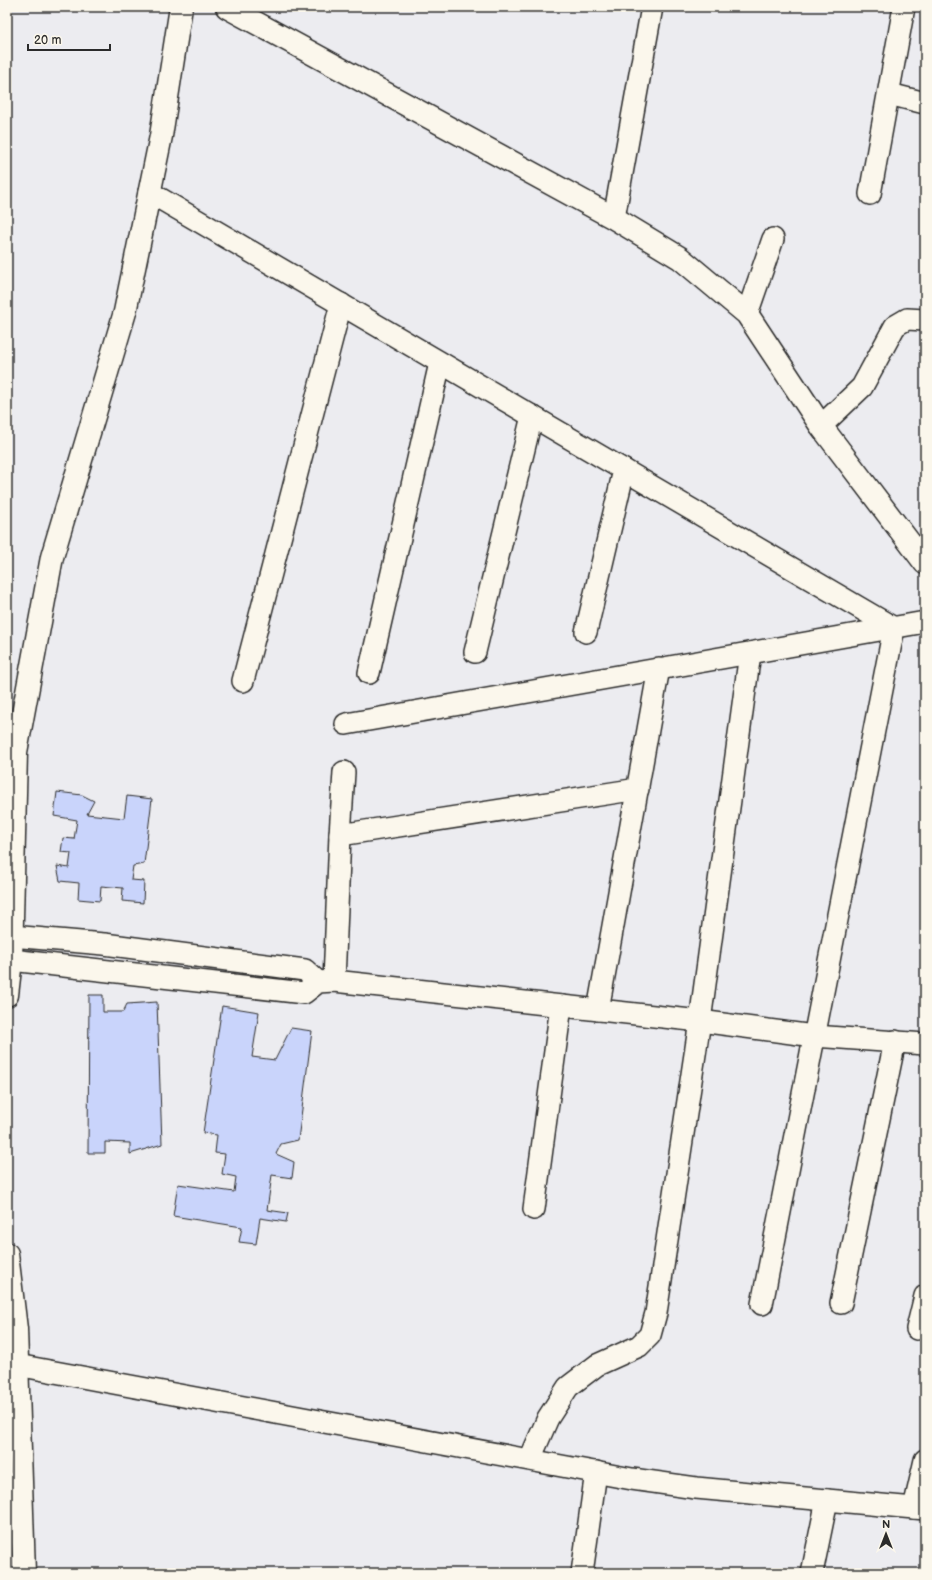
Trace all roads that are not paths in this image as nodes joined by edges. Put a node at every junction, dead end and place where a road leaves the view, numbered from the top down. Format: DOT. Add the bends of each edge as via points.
graph roads {
  1 [pos="181,7"];
  2 [pos="227,7"];
  3 [pos="652,7"];
  4 [pos="904,7"];
  5 [pos="888,94"];
  6 [pos="925,103"];
  7 [pos="149,192"];
  8 [pos="870,194"];
  9 [pos="614,218"];
  10 [pos="773,239"];
  11 [pos="340,304"];
  12 [pos="747,314"];
  13 [pos="925,320"];
  14 [pos="440,363"];
  15 [pos="532,416"];
  16 [pos="821,426"];
  17 [pos="624,470"];
  18 [pos="925,563"];
  19 [pos="925,622"];
  20 [pos="894,628"];
  21 [pos="586,632"];
  22 [pos="475,652"];
  23 [pos="750,653"];
  24 [pos="659,668"];
  25 [pos="369,673"];
  26 [pos="243,681"];
  27 [pos="346,724"];
  28 [pos="344,772"];
  29 [pos="638,789"];
  30 [pos="340,836"];
  31 [pos="10,932"];
  32 [pos="11,960"];
  33 [pos="326,981"];
  34 [pos="7,995"];
  35 [pos="561,1006"];
  36 [pos="598,1010"];
  37 [pos="700,1021"];
  38 [pos="814,1036"];
  39 [pos="895,1041"];
  40 [pos="925,1044"];
  41 [pos="534,1209"];
  42 [pos="7,1254"];
  43 [pos="925,1296"];
  44 [pos="841,1303"];
  45 [pos="762,1304"];
  46 [pos="917,1329"];
  47 [pos="18,1365"];
  48 [pos="530,1459"];
  49 [pos="925,1460"];
  50 [pos="596,1472"];
  51 [pos="827,1500"];
  52 [pos="919,1508"];
  53 [pos="24,1573"];
  54 [pos="582,1573"];
  55 [pos="812,1573"];
  1 -- 7 [label="street" via="161,136"];
  2 -- 9 [label="street"];
  3 -- 9 [label="street"];
  4 -- 5 [label="street"];
  5 -- 6 [label="street"];
  5 -- 8 [label="street"];
  7 -- 11 [label="street"];
  7 -- 31 [label="street" via="125,312 52,558 16,752"];
  9 -- 12 [label="street" via="680,258"];
  10 -- 12 [label="street"];
  11 -- 14 [label="street"];
  11 -- 26 [label="street"];
  12 -- 16 [label="street"];
  13 -- 16 [label="street" via="907,320 896,326 862,387"];
  14 -- 15 [label="street"];
  14 -- 25 [label="street"];
  15 -- 17 [label="street"];
  15 -- 22 [label="street"];
  16 -- 18 [label="street"];
  17 -- 20 [label="street"];
  17 -- 21 [label="street"];
  19 -- 20 [label="street"];
  20 -- 23 [label="street"];
  20 -- 38 [label="street"];
  23 -- 24 [label="street"];
  23 -- 37 [label="street"];
  24 -- 27 [label="street"];
  24 -- 29 [label="street"];
  28 -- 30 [label="street"];
  29 -- 30 [label="street"];
  29 -- 36 [label="street"];
  30 -- 33 [label="street"];
  31 -- 32 [label="street"];
  31 -- 33 [label="street" via="305,970"];
  32 -- 33 [label="street" via="304,993"];
  32 -- 34 [label="street"];
  33 -- 35 [label="street"];
  35 -- 36 [label="street"];
  35 -- 41 [label="street"];
  36 -- 37 [label="street"];
  37 -- 38 [label="street"];
  37 -- 48 [label="street" via="656,1313 650,1335 639,1346 597,1365 568,1387 548,1418"];
  38 -- 39 [label="street"];
  38 -- 45 [label="street"];
  39 -- 40 [label="street"];
  39 -- 44 [label="street"];
  42 -- 47 [label="street"];
  43 -- 46 [label="street"];
  47 -- 48 [label="street"];
  47 -- 53 [label="street"];
  48 -- 50 [label="street"];
  49 -- 52 [label="street"];
  50 -- 51 [label="street" via="696,1488"];
  50 -- 54 [label="street"];
  51 -- 52 [label="street"];
  51 -- 55 [label="street"];
}
